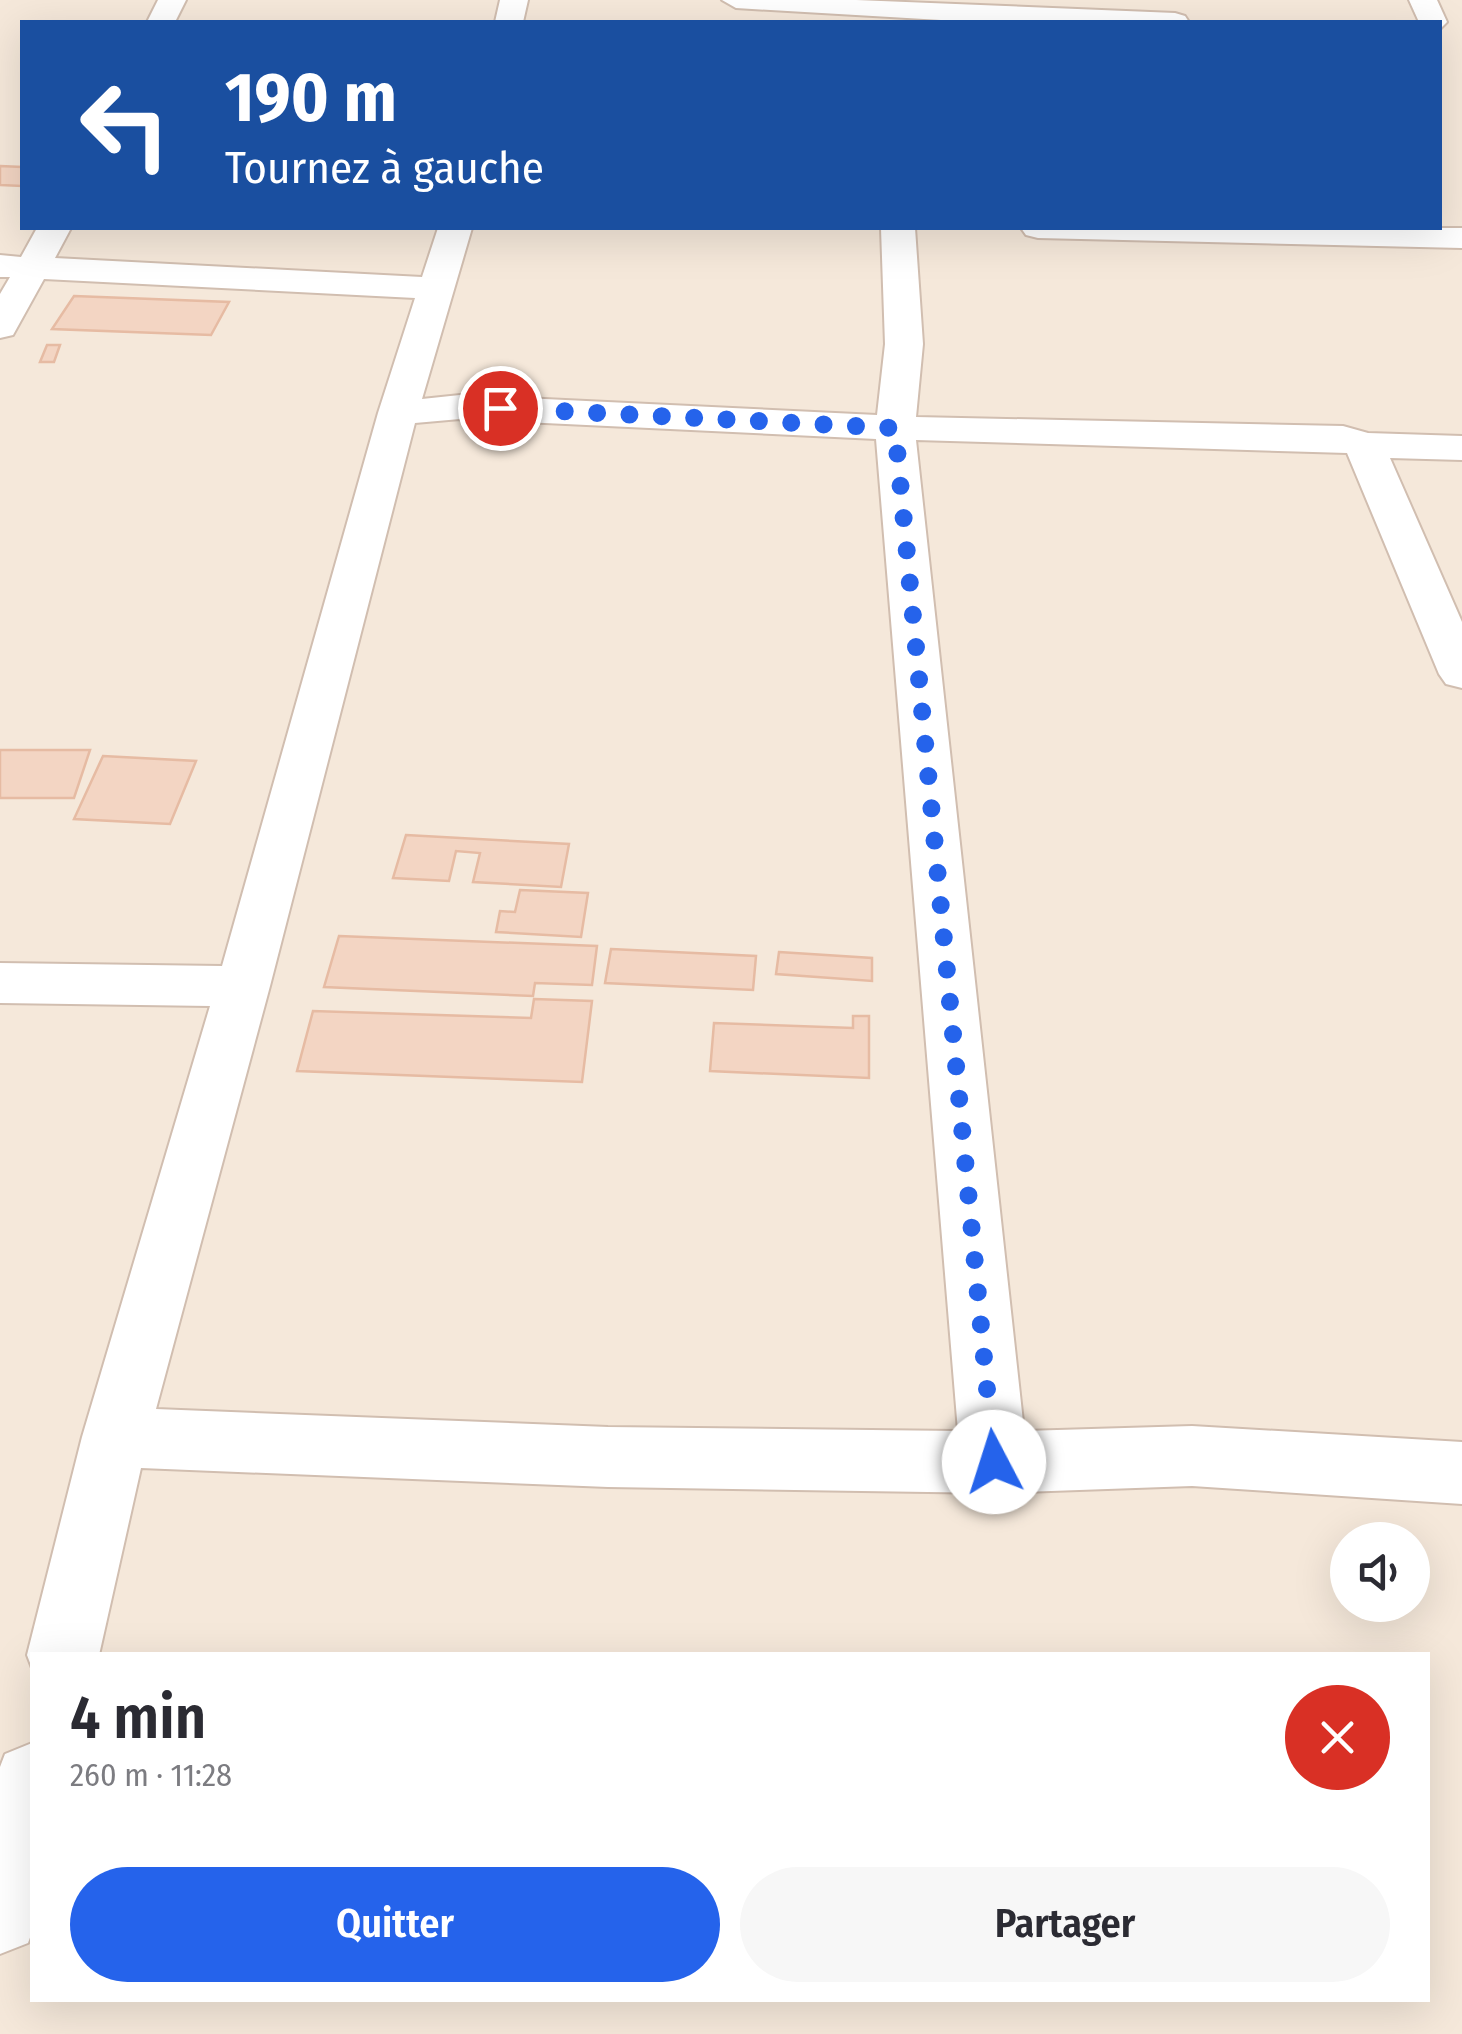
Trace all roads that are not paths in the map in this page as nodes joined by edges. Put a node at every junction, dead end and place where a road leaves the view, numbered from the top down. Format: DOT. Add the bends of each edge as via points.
graph roads {
  1 [pos="736,0"];
  2 [pos="877,11"];
  3 [pos="1121,20"];
  4 [pos="52,230"];
  5 [pos="454,230"];
  6 [pos="898,230"];
  7 [pos="1123,230"];
  8 [pos="1462,238"];
  9 [pos="16,267"];
  10 [pos="438,289"];
  11 [pos="0,326"];
  12 [pos="398,413"];
  13 [pos="895,428"];
  14 [pos="1364,445"];
  15 [pos="1462,448"];
  16 [pos="1462,674"];
  17 [pos="0,983"];
  18 [pos="243,986"];
  19 [pos="116,1437"];
  20 [pos="994,1462"];
  21 [pos="1462,1473"];
  22 [pos="64,1652"];
  23 [pos="30,1788"];
  24 [pos="0,1915"];
  1 -- 2 [label="street"];
  2 -- 3 [label="street"];
  4 -- 9 [label="street"];
  5 -- 10 [label="street"];
  6 -- 13 [label="street" via="904,344"];
  7 -- 8 [label="street"];
  9 -- 10 [label="street"];
  9 -- 11 [label="street"];
  10 -- 12 [label="street"];
  12 -- 13 [label="street" via="460,406"];
  12 -- 18 [label="street"];
  13 -- 14 [label="street" via="1344,438"];
  13 -- 20 [label="street"];
  14 -- 15 [label="street"];
  14 -- 16 [label="street"];
  17 -- 18 [label="street"];
  18 -- 19 [label="street"];
  19 -- 20 [label="street" via="608,1457"];
  19 -- 22 [label="street"];
  20 -- 21 [label="street" via="1192,1456"];
  23 -- 24 [label="street"];
}
